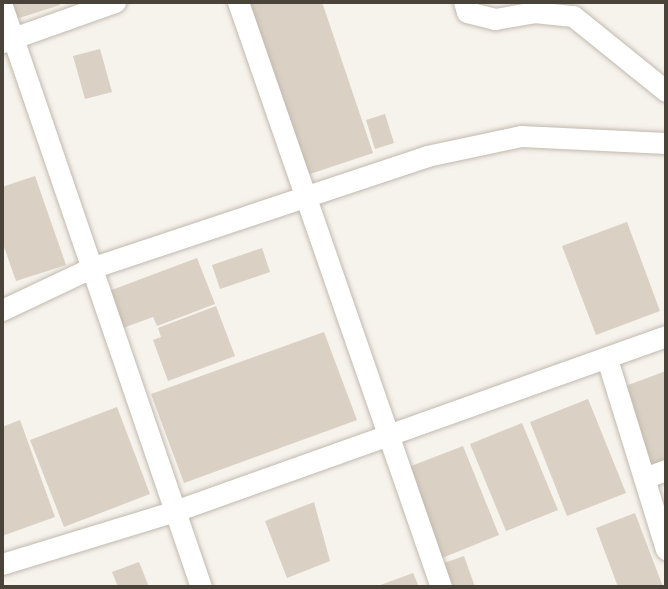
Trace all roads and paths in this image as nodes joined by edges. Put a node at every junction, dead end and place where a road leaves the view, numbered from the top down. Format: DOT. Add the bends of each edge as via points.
graph roads {
  1 [pos="115,2"];
  2 [pos="238,2"];
  3 [pos="464,2"];
  4 [pos="2,6"];
  5 [pos="7,40"];
  6 [pos="666,91"];
  7 [pos="666,143"];
  8 [pos="303,194"];
  9 [pos="91,268"];
  10 [pos="2,310"];
  11 [pos="666,337"];
  12 [pos="608,362"];
  13 [pos="389,434"];
  14 [pos="666,470"];
  15 [pos="645,478"];
  16 [pos="175,511"];
  17 [pos="666,549"];
  18 [pos="2,564"];
  19 [pos="201,587"];
  20 [pos="441,587"];
  1 -- 5 [label="lane"];
  2 -- 8 [label="lane"];
  3 -- 6 [label="lane" via="467,12 495,19 534,12 573,16"];
  4 -- 5 [label="lane"];
  5 -- 9 [label="lane"];
  7 -- 8 [label="lane" via="500,138"];
  8 -- 9 [label="lane"];
  8 -- 13 [label="lane"];
  9 -- 10 [label="lane"];
  9 -- 16 [label="lane"];
  11 -- 12 [label="lane"];
  12 -- 13 [label="lane"];
  12 -- 15 [label="lane"];
  13 -- 16 [label="lane"];
  13 -- 20 [label="lane"];
  14 -- 15 [label="lane"];
  15 -- 17 [label="lane"];
  16 -- 18 [label="lane"];
  16 -- 19 [label="lane"];
}
